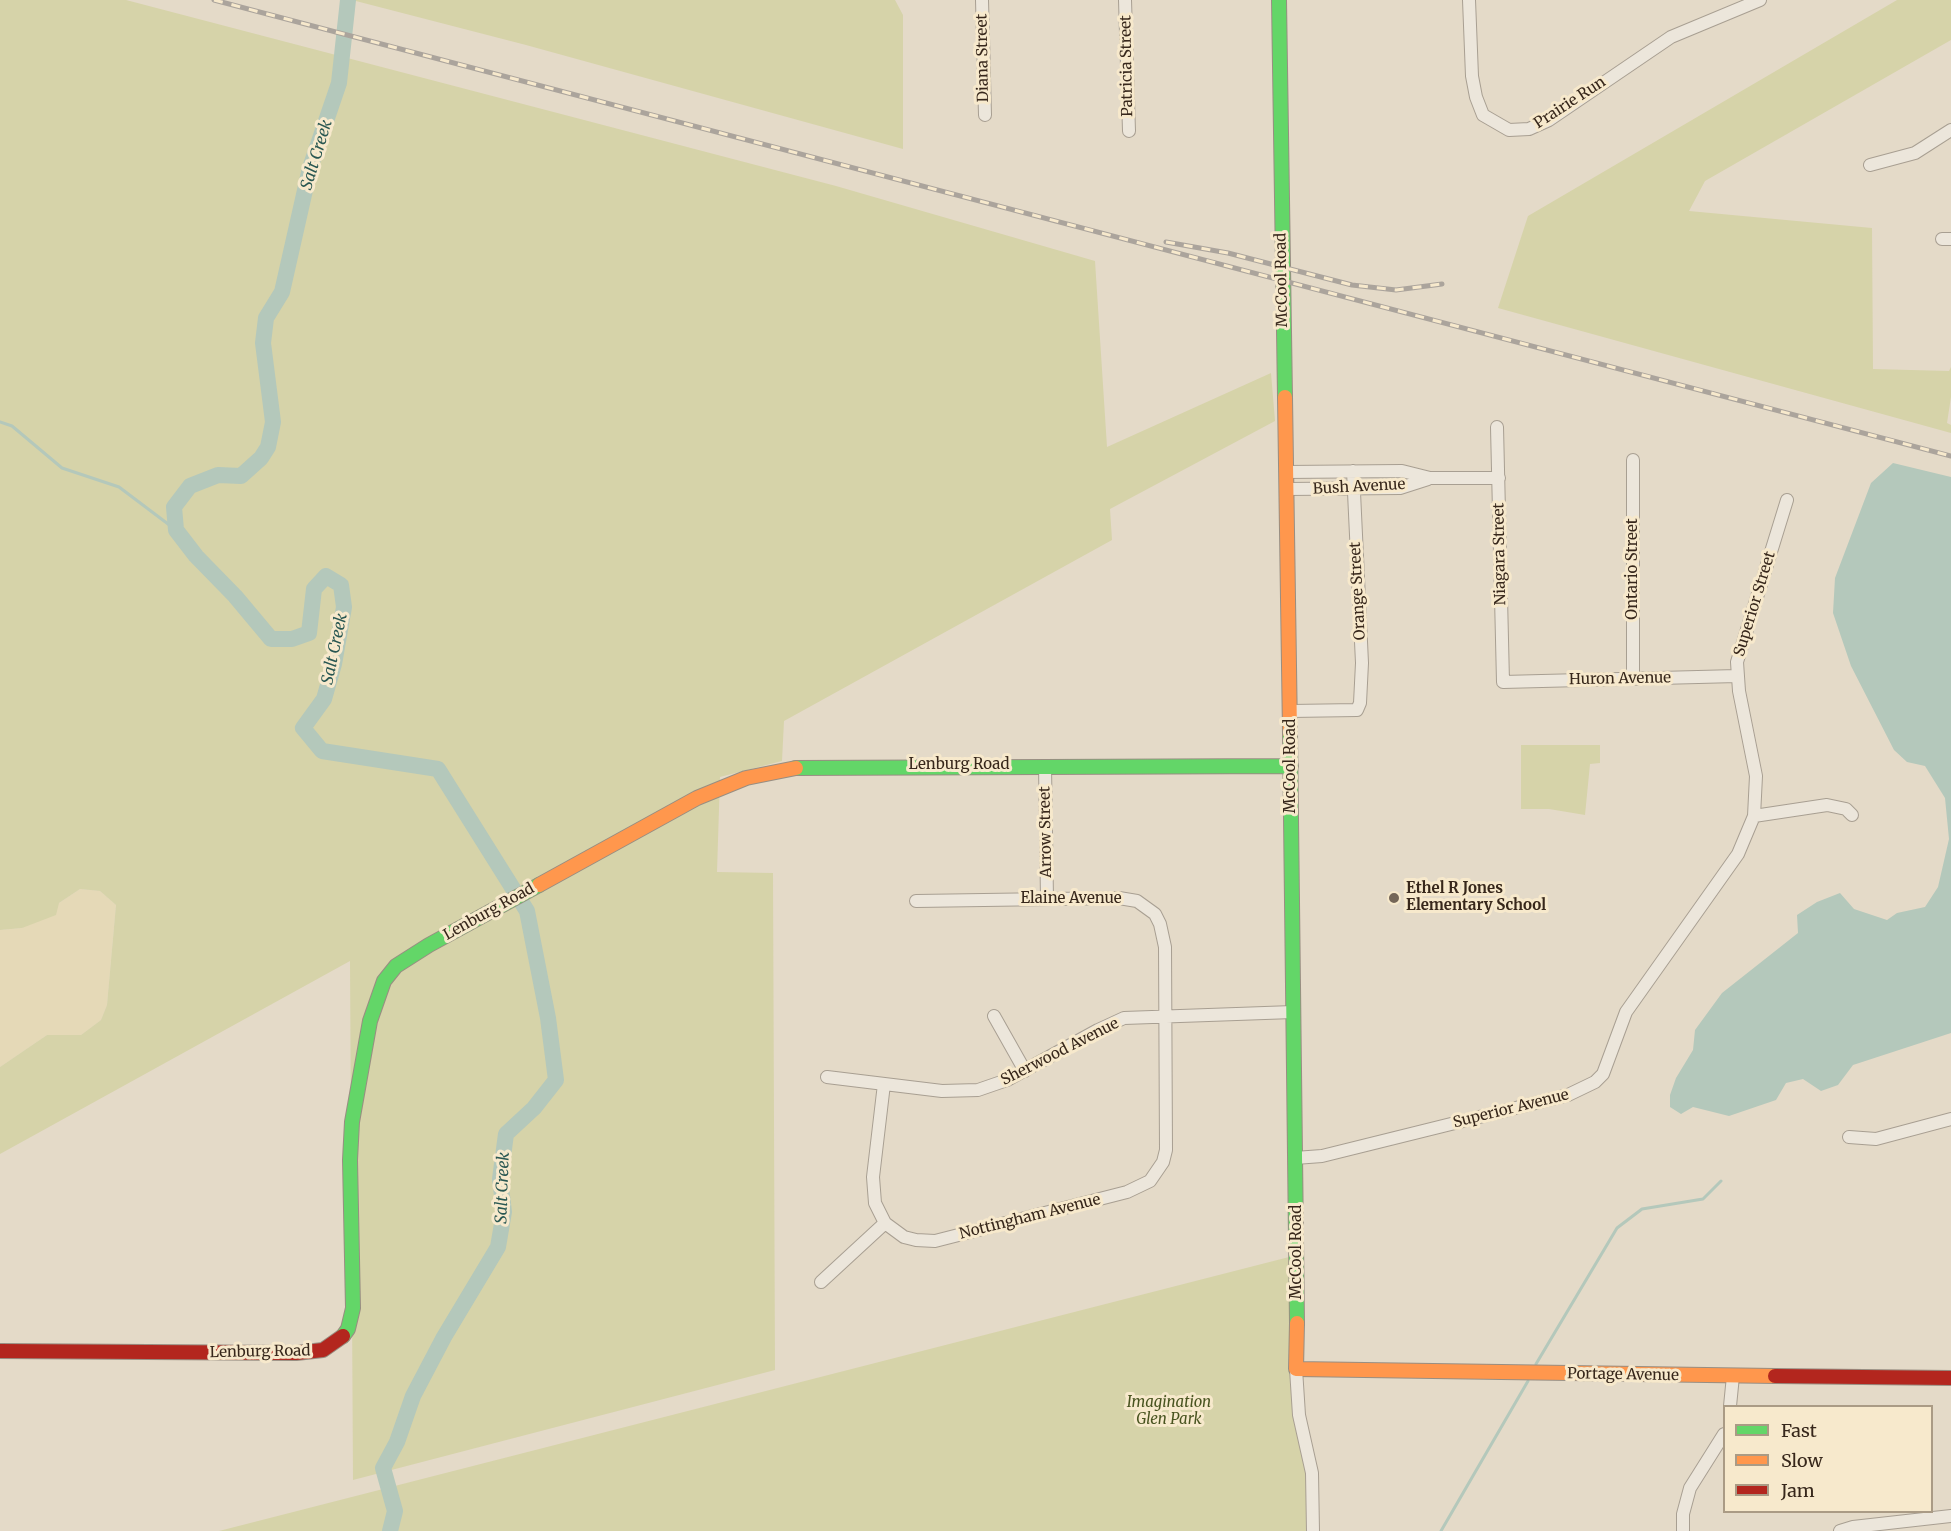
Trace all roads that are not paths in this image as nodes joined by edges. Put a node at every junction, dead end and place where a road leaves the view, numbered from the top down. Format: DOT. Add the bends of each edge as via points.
graph roads {
  1 [pos="982,0"];
  2 [pos="1125,0"];
  3 [pos="1279,0"];
  4 [pos="1469,0"];
  5 [pos="1760,0"];
  6 [pos="985,115"];
  7 [pos="1951,130"];
  8 [pos="1129,131"];
  9 [pos="1870,165"];
  10 [pos="1497,427"];
  11 [pos="1633,460"];
  12 [pos="1353,471"];
  13 [pos="1286,472"];
  14 [pos="1430,478"];
  15 [pos="1499,478"];
  16 [pos="1354,488"];
  17 [pos="1287,489"];
  18 [pos="1787,500"];
  19 [pos="1737,676"];
  20 [pos="1633,679"];
  21 [pos="1503,682"];
  22 [pos="1291,711"];
  23 [pos="1045,766"];
  24 [pos="1291,766"];
  25 [pos="1852,815"];
  26 [pos="1754,816"];
  27 [pos="1047,898"];
  28 [pos="916,901"];
  29 [pos="1293,1012"];
  30 [pos="1166,1015"];
  31 [pos="994,1016"];
  32 [pos="1025,1071"];
  33 [pos="827,1077"];
  34 [pos="884,1084"];
  35 [pos="1951,1119"];
  36 [pos="1849,1137"];
  37 [pos="1295,1158"];
  38 [pos="885,1223"];
  39 [pos="821,1282"];
  40 [pos="0,1351"];
  41 [pos="1296,1369"];
  42 [pos="1733,1376"];
  43 [pos="1951,1378"];
  44 [pos="1730,1405"];
  45 [pos="1723,1437"];
  46 [pos="1951,1516"];
  47 [pos="1313,1531"];
  48 [pos="1683,1531"];
  49 [pos="1840,1531"];
  1 -- 6 [label="street, Diana Street"];
  2 -- 8 [label="street, Patricia Street"];
  3 -- 13 [label="street, McCool Road"];
  4 -- 5 [label="street, Prairie Run" via="1476,97 1483,115 1509,130 1529,129 1550,120 1671,37"];
  7 -- 9 [label="street" via="1914,153"];
  10 -- 15 [label="street, Niagara Street"];
  11 -- 20 [label="street, Ontario Street"];
  12 -- 13 [label="street, Bush Avenue"];
  12 -- 14 [label="street, Bush Avenue" via="1402,471"];
  12 -- 16 [label="street, Orange Street"];
  13 -- 17 [label="street, McCool Road"];
  14 -- 15 [label="street, Bush Avenue"];
  14 -- 16 [label="street, Bush Avenue" via="1400,488"];
  15 -- 21 [label="street, Niagara Street"];
  16 -- 17 [label="street, Bush Avenue"];
  16 -- 22 [label="street, Orange Street" via="1362,663 1358,710"];
  17 -- 22 [label="street, McCool Road"];
  18 -- 19 [label="street, Superior Street" via="1740,648"];
  19 -- 20 [label="street, Huron Avenue"];
  19 -- 26 [label="street, Superior Street" via="1754,758"];
  20 -- 21 [label="street, Huron Avenue"];
  22 -- 24 [label="street, McCool Road"];
  23 -- 24 [label="street, Lenburg Road"];
  23 -- 27 [label="street, Arrow Street"];
  23 -- 40 [label="street, Lenburg Road" via="788,769 727,785 406,959 390,973 380,990 370,1022 352,1122 351,1322 340,1340 323,1350"];
  24 -- 29 [label="street, McCool Road"];
  25 -- 26 [label="street" via="1846,809 1827,805"];
  26 -- 37 [label="street, Superior Avenue" via="1738,854 1626,1012 1608,1063 1595,1082 1568,1095 1322,1156"];
  27 -- 28 [label="street, Elaine Avenue"];
  27 -- 30 [label="street, Elaine Avenue" via="1127,899 1155,914 1164,935"];
  29 -- 30 [label="street, Sherwood Avenue"];
  29 -- 37 [label="street, McCool Road"];
  30 -- 32 [label="street, Sherwood Avenue" via="1111,1023"];
  30 -- 38 [label="street, Nottingham Avenue" via="1166,1150 1163,1162 1149,1181 1127,1192 935,1241 904,1237"];
  31 -- 32 [label="street"];
  32 -- 34 [label="street, Sherwood Avenue" via="992,1086 963,1092"];
  33 -- 34 [label="street, Sherwood Avenue"];
  34 -- 38 [label="street" via="873,1192"];
  35 -- 36 [label="street" via="1876,1139"];
  37 -- 41 [label="street, McCool Road"];
  38 -- 39 [label="street"];
  41 -- 42 [label="street, Portage Avenue"];
  41 -- 47 [label="street, McCool Road" via="1299,1416 1312,1473"];
  42 -- 43 [label="street, Portage Avenue"];
  42 -- 44 [label="street"];
  45 -- 48 [label="street" via="1690,1488"];
  46 -- 49 [label="street"];
}
